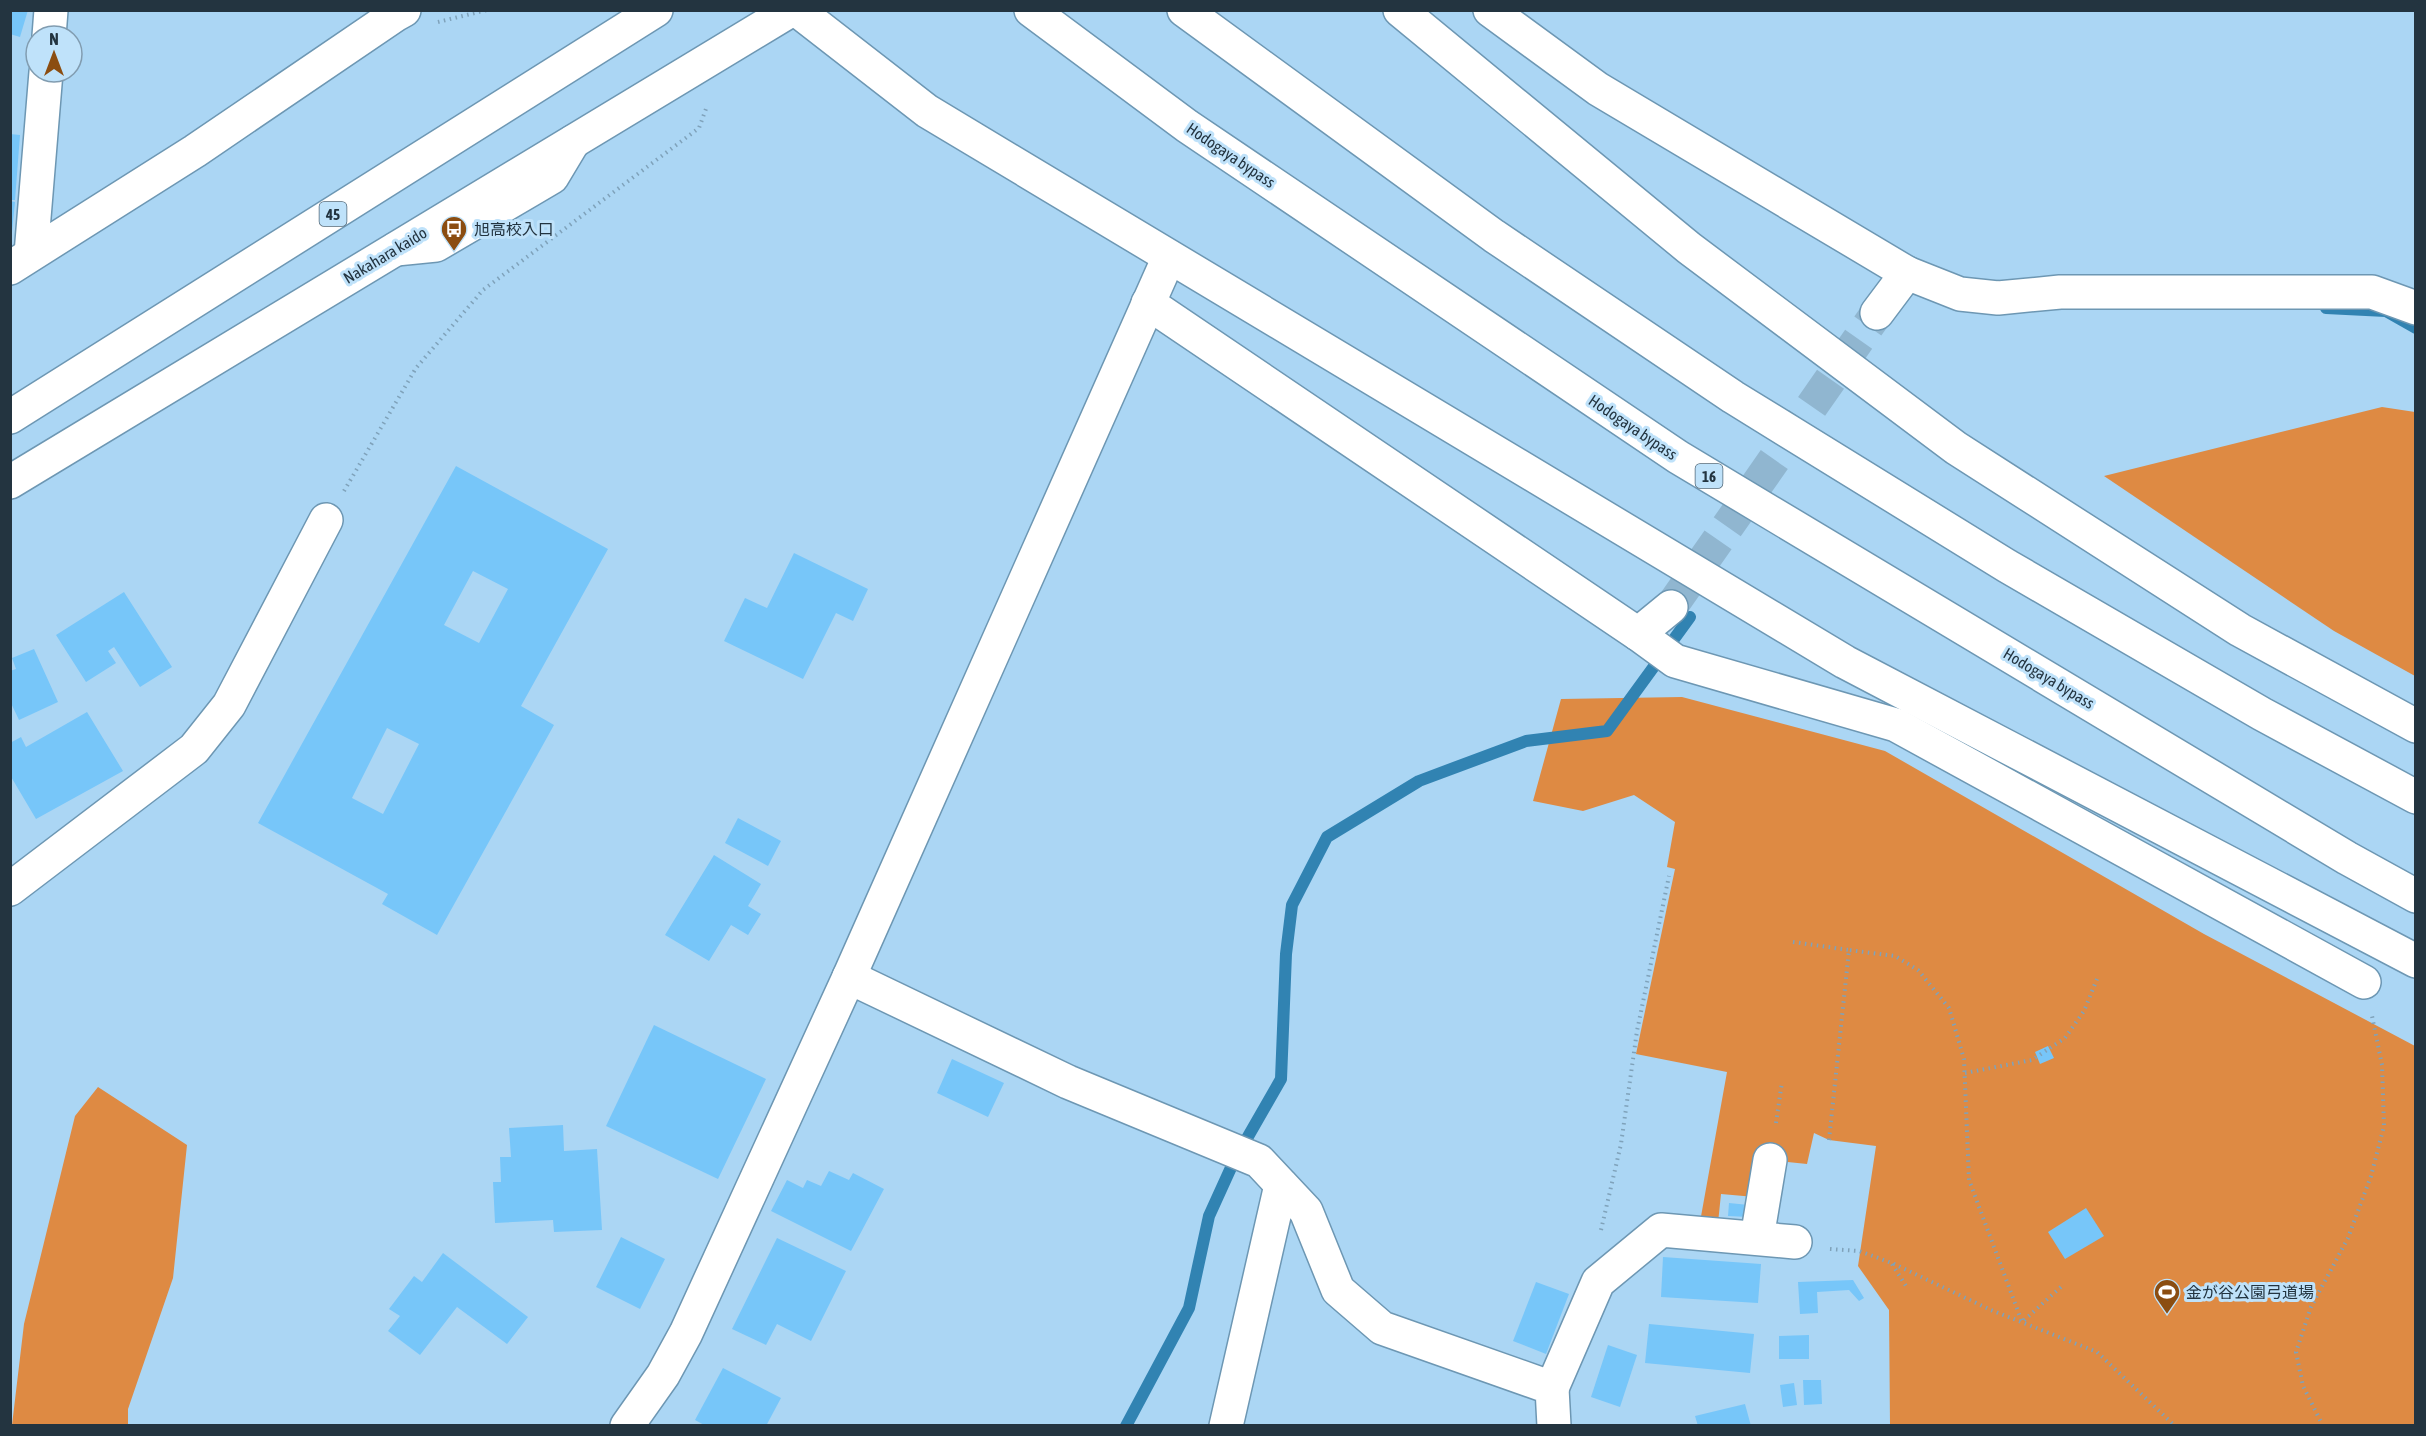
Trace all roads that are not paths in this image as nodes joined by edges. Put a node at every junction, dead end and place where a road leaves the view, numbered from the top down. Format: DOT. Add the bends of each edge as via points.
graph roads {
  1 [pos="404,10"];
  2 [pos="656,10"];
  3 [pos="791,10"];
  4 [pos="797,10"];
  5 [pos="1031,10"];
  6 [pos="1184,10"];
  7 [pos="1400,10"];
  8 [pos="1490,10"];
  9 [pos="44,84"];
  10 [pos="1169,257"];
  11 [pos="21,261"];
  12 [pos="1907,273"];
  13 [pos="1148,303"];
  14 [pos="2415,308"];
  15 [pos="1877,313"];
  16 [pos="10,417"];
  17 [pos="10,482"];
  18 [pos="326,520"];
  19 [pos="1671,607"];
  20 [pos="1638,634"];
  21 [pos="2415,726"];
  22 [pos="2415,797"];
  23 [pos="10,889"];
  24 [pos="2415,896"];
  25 [pos="2415,961"];
  26 [pos="849,977"];
  27 [pos="2364,982"];
  28 [pos="1770,1160"];
  29 [pos="1281,1185"];
  30 [pos="1757,1238"];
  31 [pos="1795,1242"];
  32 [pos="1552,1388"];
  33 [pos="627,1425"];
  34 [pos="1226,1425"];
  35 [pos="1554,1425"];
  1 -- 11 [label="main road" via="195,151"];
  2 -- 16 [label="main road, 45"];
  3 -- 17 [label="main road, Nakahara kaido"];
  4 -- 10 [label="main road" via="927,111"];
  5 -- 24 [label="main road, Hodogaya bypass / 16" via="1187,126 1678,457"];
  6 -- 22 [label="main road" via="1494,236 1733,397 2007,566 2262,714"];
  7 -- 21 [label="main road" via="1689,248 1956,448 2240,630"];
  8 -- 12 [label="main road" via="1598,89"];
  9 -- 11 [label="main road"];
  10 -- 13 [label="main road"];
  10 -- 25 [label="main road" via="1845,662"];
  12 -- 14 [label="main road" via="1960,294 1998,298 2060,292 2372,292"];
  12 -- 15 [label="main road"];
  13 -- 20 [label="main road"];
  13 -- 26 [label="main road"];
  18 -- 23 [label="main road" via="229,705 194,749"];
  19 -- 20 [label="main road"];
  20 -- 27 [label="main road" via="1674,661 1896,726"];
  26 -- 29 [label="main road" via="1068,1082 1259,1161"];
  26 -- 33 [label="main road" via="686,1333 663,1375"];
  28 -- 30 [label="main road"];
  29 -- 32 [label="main road" via="1306,1211 1338,1290 1382,1328"];
  29 -- 34 [label="main road"];
  30 -- 31 [label="main road"];
  30 -- 32 [label="main road" via="1660,1230 1598,1282"];
  32 -- 35 [label="main road"];
}
